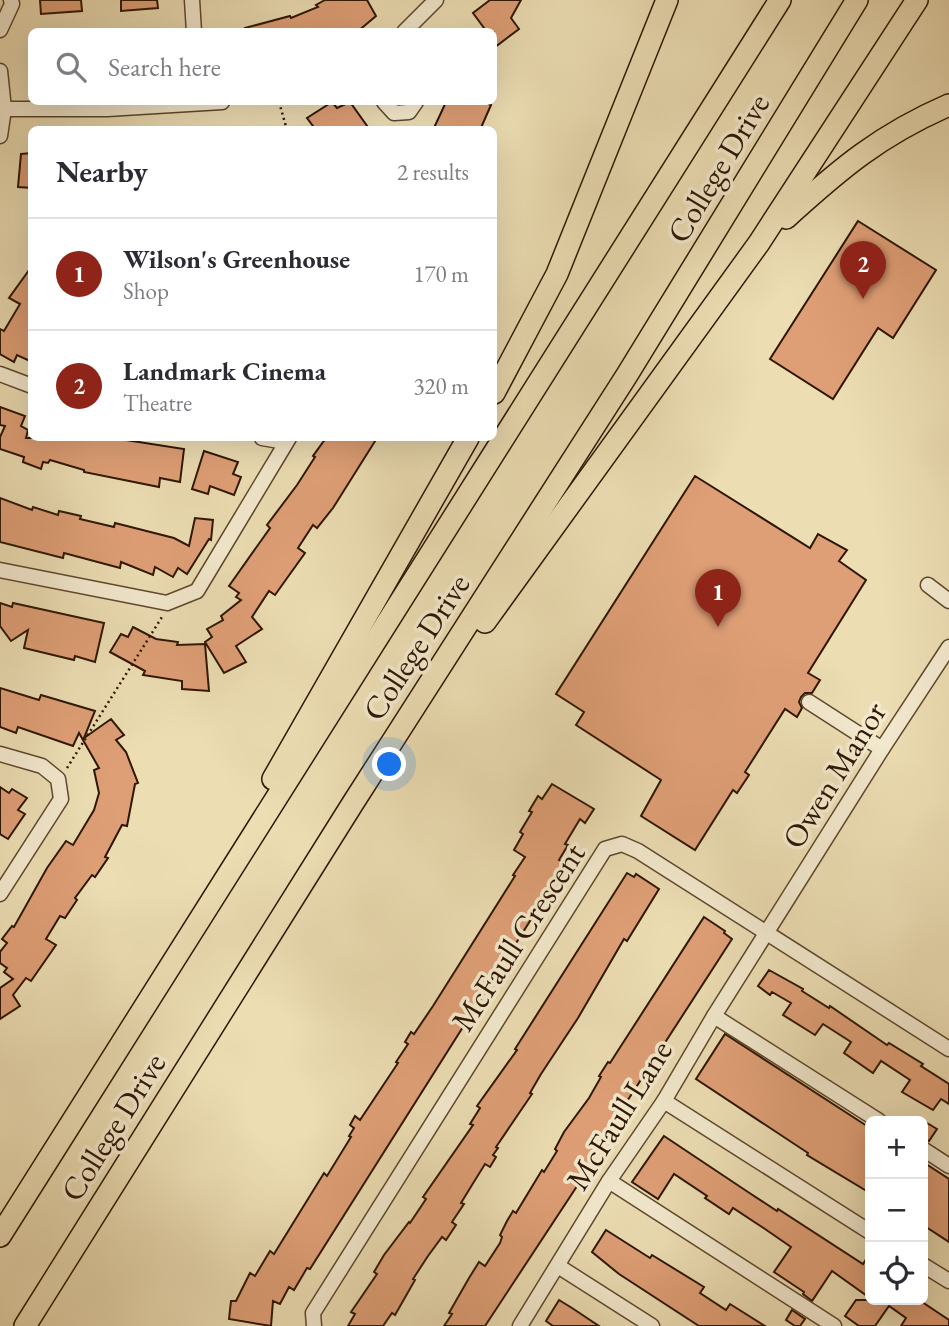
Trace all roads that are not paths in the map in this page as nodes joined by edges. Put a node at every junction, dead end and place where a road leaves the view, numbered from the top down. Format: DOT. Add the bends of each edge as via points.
graph roads {
  1 [pos="11,0"];
  2 [pos="192,0"];
  3 [pos="436,0"];
  4 [pos="667,0"];
  5 [pos="780,0"];
  6 [pos="857,0"];
  7 [pos="917,0"];
  8 [pos="194,28"];
  9 [pos="408,28"];
  10 [pos="0,30"];
  11 [pos="0,72"];
  12 [pos="160,105"];
  13 [pos="387,105"];
  14 [pos="414,105"];
  15 [pos="949,105"];
  16 [pos="4,109"];
  17 [pos="0,136"];
  18 [pos="759,243"];
  19 [pos="0,374"];
  20 [pos="28,384"];
  21 [pos="497,387"];
  22 [pos="286,441"];
  23 [pos="466,441"];
  24 [pos="0,570"];
  25 [pos="928,585"];
  26 [pos="949,601"];
  27 [pos="949,646"];
  28 [pos="809,702"];
  29 [pos="882,749"];
  30 [pos="0,754"];
  31 [pos="354,803"];
  32 [pos="0,894"];
  33 [pos="766,933"];
  34 [pos="714,1016"];
  35 [pos="121,1045"];
  36 [pos="949,1049"];
  37 [pos="664,1101"];
  38 [pos="871,1116"];
  39 [pos="928,1152"];
  40 [pos="949,1166"];
  41 [pos="610,1181"];
  42 [pos="865,1228"];
  43 [pos="0,1236"];
  44 [pos="558,1266"];
  45 [pos="928,1268"];
  46 [pos="949,1282"];
  47 [pos="25,1326"];
  48 [pos="314,1326"];
  49 [pos="520,1326"];
  50 [pos="652,1326"];
  51 [pos="835,1326"];
  1 -- 10 [label="street"];
  2 -- 8 [label="street"];
  3 -- 9 [label="street"];
  4 -- 21 [label="highway" via="557,274"];
  5 -- 35 [label="highway, College Drive"];
  6 -- 31 [label="highway, College Drive" via="627,375"];
  7 -- 18 [label="highway"];
  11 -- 16 [label="street"];
  12 -- 16 [label="street"];
  13 -- 14 [label="street" via="402,114"];
  15 -- 18 [label="highway" via="866,149"];
  16 -- 17 [label="street"];
  18 -- 31 [label="highway"];
  19 -- 20 [label="street"];
  22 -- 24 [label="street" via="197,591 167,603"];
  23 -- 35 [label="highway"];
  25 -- 26 [label="street"];
  27 -- 29 [label="street, Owen Manor"];
  28 -- 29 [label="street"];
  29 -- 33 [label="street, Owen Manor"];
  30 -- 32 [label="street" via="42,766 58,779 61,799"];
  31 -- 47 [label="highway, College Drive"];
  33 -- 34 [label="street, McFaull Lane"];
  33 -- 36 [label="street, McFaull Crescent"];
  33 -- 48 [label="street, McFaull Crescent" via="638,851 622,844 605,849 313,1313"];
  34 -- 37 [label="street, McFaull Lane"];
  34 -- 38 [label="street"];
  35 -- 43 [label="highway, College Drive"];
  37 -- 41 [label="street, McFaull Lane"];
  37 -- 42 [label="street"];
  39 -- 40 [label="street"];
  41 -- 44 [label="street, McFaull Lane"];
  41 -- 51 [label="street"];
  44 -- 49 [label="street, McFaull Lane"];
  44 -- 50 [label="street"];
  45 -- 46 [label="street"];
}
